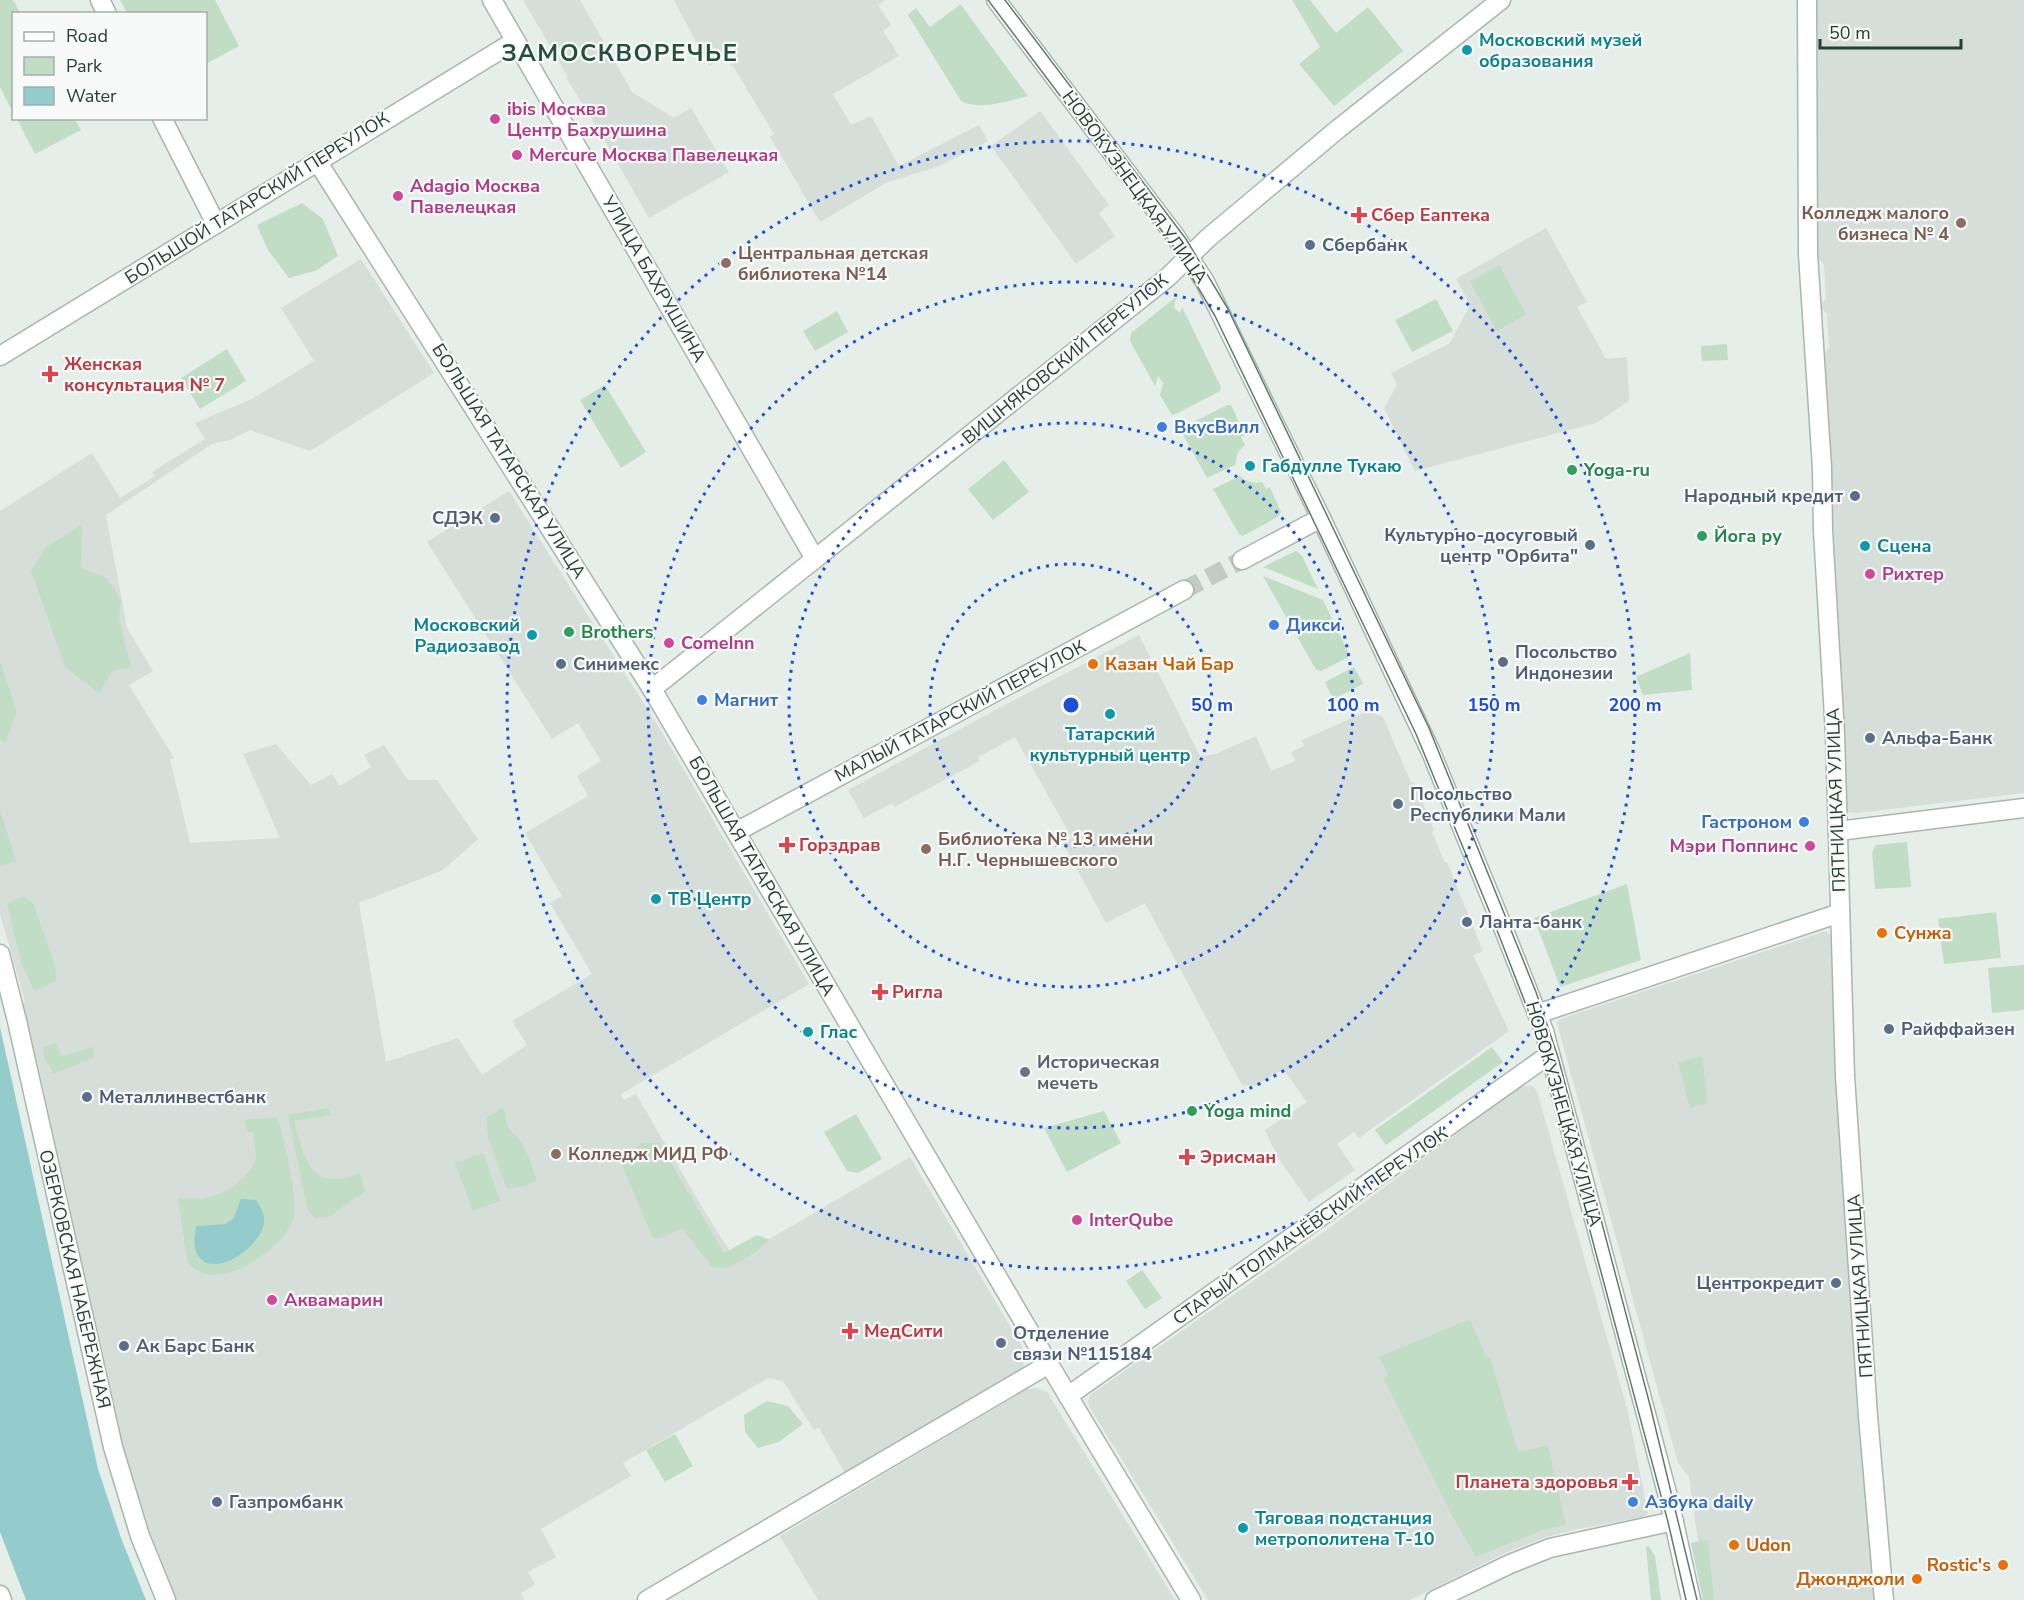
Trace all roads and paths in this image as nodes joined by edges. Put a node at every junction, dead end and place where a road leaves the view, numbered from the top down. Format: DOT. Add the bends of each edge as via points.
graph roads {
  1 [pos="492,0"];
  2 [pos="996,0"];
  3 [pos="1501,0"];
  4 [pos="1807,0"];
  5 [pos="515,41"];
  6 [pos="163,120"];
  7 [pos="317,161"];
  8 [pos="216,224"];
  9 [pos="1189,257"];
  10 [pos="0,356"];
  11 [pos="1321,518"];
  12 [pos="815,559"];
  13 [pos="1242,560"];
  14 [pos="1184,590"];
  15 [pos="652,689"];
  16 [pos="2024,808"];
  17 [pos="1838,831"];
  18 [pos="736,832"];
  19 [pos="1840,913"];
  20 [pos="0,954"];
  21 [pos="1537,1014"];
  22 [pos="1550,1054"];
  23 [pos="1049,1364"];
  24 [pos="1068,1396"];
  25 [pos="1674,1521"];
  26 [pos="0,1595"];
  27 [pos="2,1600"];
  28 [pos="166,1600"];
  29 [pos="647,1600"];
  30 [pos="1191,1600"];
  31 [pos="1435,1600"];
  32 [pos="1691,1600"];
  33 [pos="1884,1600"];
  1 -- 5 [label="street, УЛИЦА БАХРУШИНА"];
  2 -- 9 [label="street, НОВОКУЗНЕЦКАЯ УЛИЦА"];
  3 -- 9 [label="street, ВИШНЯКОВСКИЙ ПЕРЕУЛОК" via="1338,129"];
  4 -- 17 [label="street, ПЯТНИЦКАЯ УЛИЦА" via="1808,254"];
  5 -- 7 [label="street, БОЛЬШОЙ ТАТАРСКИЙ ПЕРЕУЛОК"];
  5 -- 12 [label="street, УЛИЦА БАХРУШИНА"];
  6 -- 8 [label="street"];
  7 -- 8 [label="street, БОЛЬШОЙ ТАТАРСКИЙ ПЕРЕУЛОК"];
  7 -- 15 [label="street, БОЛЬШАЯ ТАТАРСКАЯ УЛИЦА"];
  8 -- 10 [label="street, БОЛЬШОЙ ТАТАРСКИЙ ПЕРЕУЛОК"];
  9 -- 11 [label="street, НОВОКУЗНЕЦКАЯ УЛИЦА" via="1222,313"];
  9 -- 12 [label="street, ВИШНЯКОВСКИЙ ПЕРЕУЛОК"];
  11 -- 13 [label="street"];
  11 -- 21 [label="street, НОВОКУЗНЕЦКАЯ УЛИЦА" via="1431,752"];
  12 -- 15 [label="street, ВИШНЯКОВСКИЙ ПЕРЕУЛОК"];
  14 -- 18 [label="street, МАЛЫЙ ТАТАРСКИЙ ПЕРЕУЛОК"];
  15 -- 18 [label="street, БОЛЬШАЯ ТАТАРСКАЯ УЛИЦА"];
  16 -- 17 [label="street"];
  17 -- 19 [label="street, ПЯТНИЦКАЯ УЛИЦА"];
  18 -- 23 [label="street, БОЛЬШАЯ ТАТАРСКАЯ УЛИЦА"];
  19 -- 21 [label="street"];
  19 -- 33 [label="street, ПЯТНИЦКАЯ УЛИЦА" via="1845,1076"];
  20 -- 28 [label="street, ОЗЕРКОВСКАЯ НАБЕРЕЖНАЯ" via="113,1447 140,1536"];
  21 -- 22 [label="street, НОВОКУЗНЕЦКАЯ УЛИЦА"];
  22 -- 24 [label="street, СТАРЫЙ ТОЛМАЧЁВСКИЙ ПЕРЕУЛОК"];
  22 -- 25 [label="street, НОВОКУЗНЕЦКАЯ УЛИЦА"];
  23 -- 24 [label="street, БОЛЬШАЯ ТАТАРСКАЯ УЛИЦА"];
  23 -- 29 [label="street"];
  24 -- 30 [label="street, БОЛЬШАЯ ТАТАРСКАЯ УЛИЦА"];
  25 -- 31 [label="street" via="1550,1548"];
  25 -- 32 [label="street, НОВОКУЗНЕЦКАЯ УЛИЦА"];
  26 -- 27 [label="street"];
}
